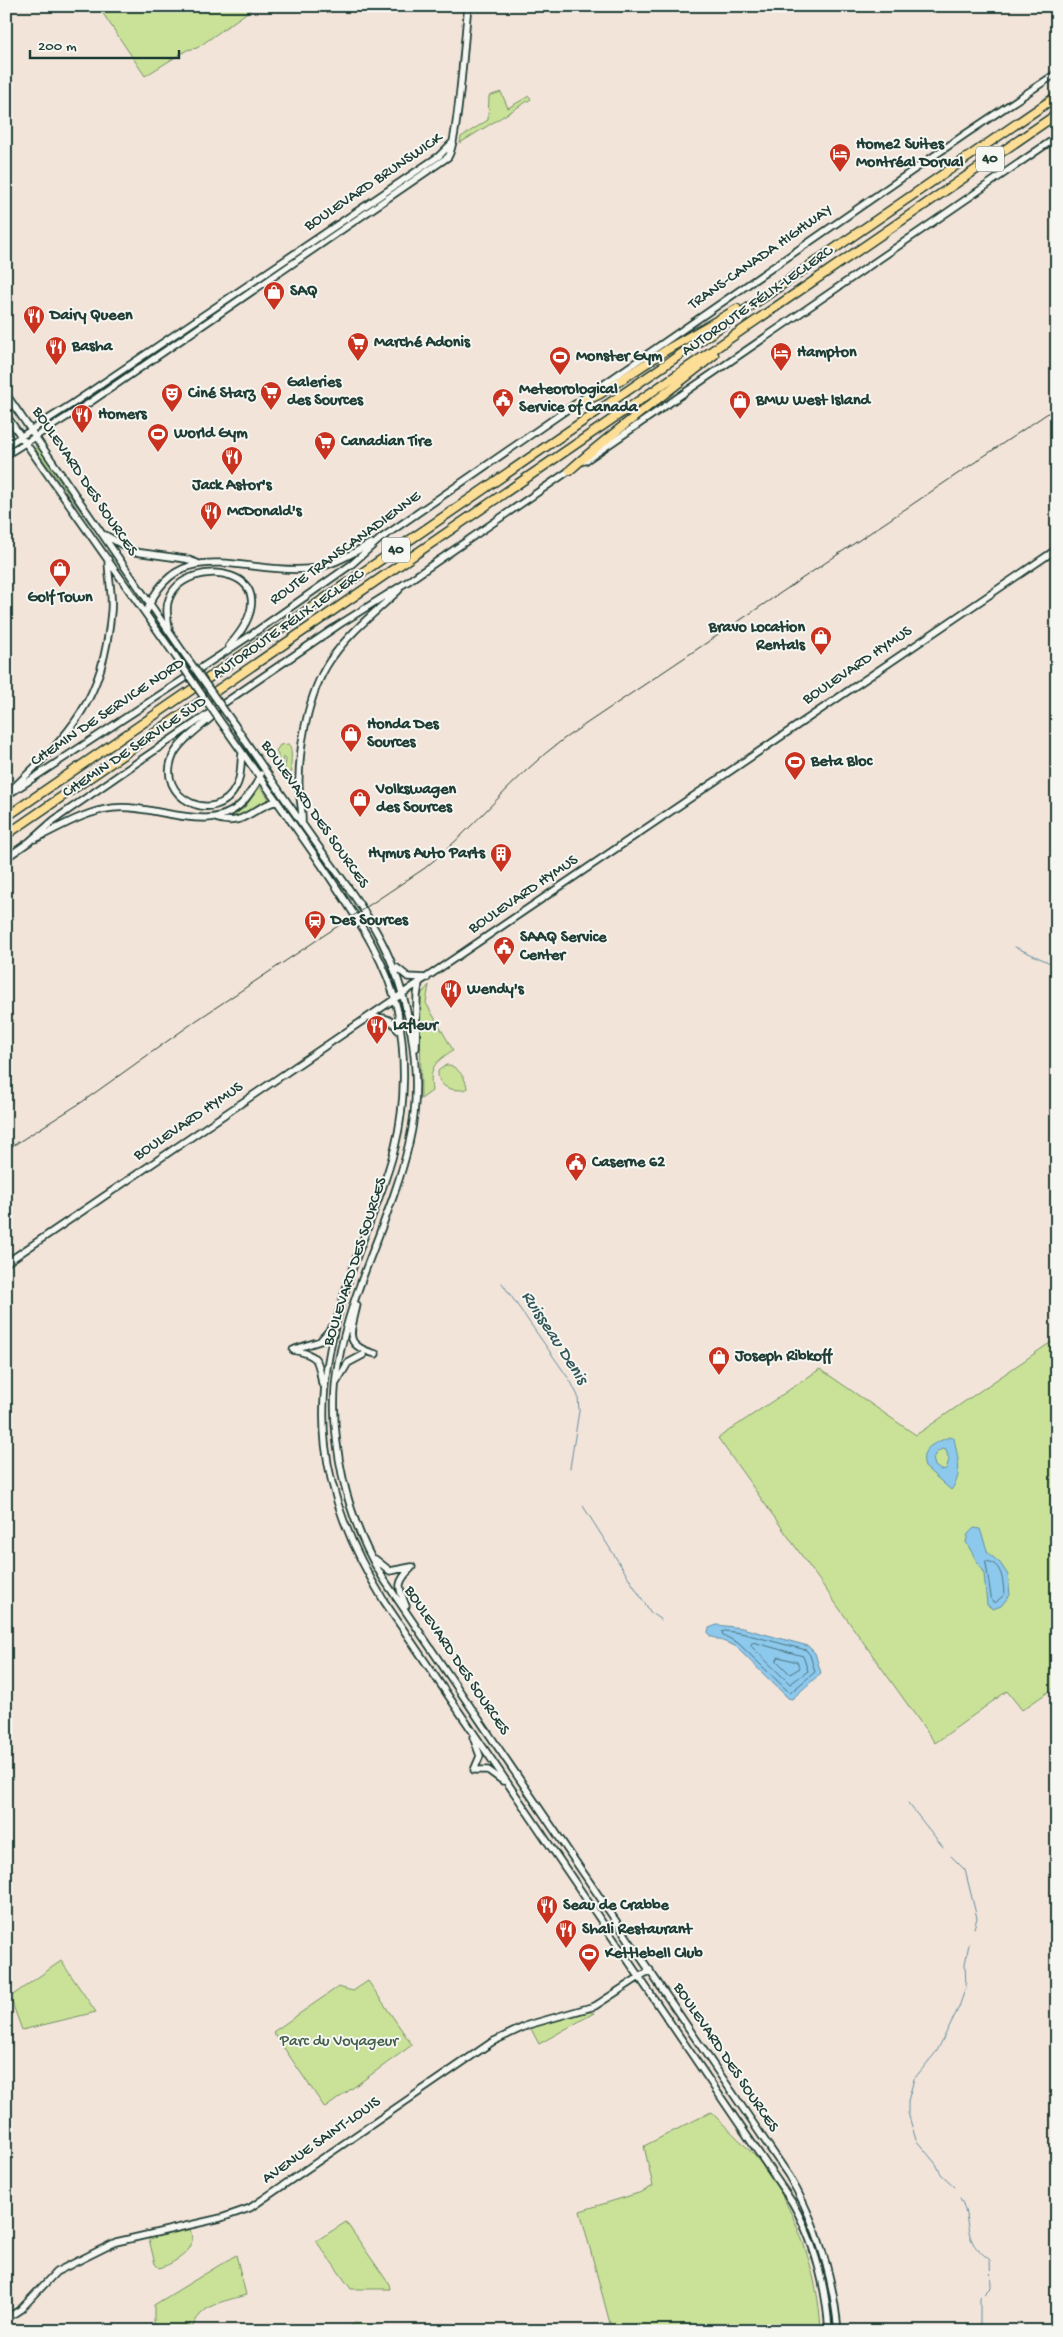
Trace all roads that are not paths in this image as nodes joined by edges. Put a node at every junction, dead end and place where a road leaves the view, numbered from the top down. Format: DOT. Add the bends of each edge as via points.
graph roads {
  1 [pos="468,6"];
  2 [pos="1057,73"];
  3 [pos="1057,96"];
  4 [pos="1057,114"];
  5 [pos="1057,137"];
  6 [pos="453,142"];
  7 [pos="784,282"];
  8 [pos="756,320"];
  9 [pos="6,394"];
  10 [pos="574,406"];
  11 [pos="6,415"];
  12 [pos="32,430"];
  13 [pos="22,437"];
  14 [pos="37,437"];
  15 [pos="26,443"];
  16 [pos="6,446"];
  17 [pos="6,455"];
  18 [pos="570,470"];
  19 [pos="104,534"];
  20 [pos="380,539"];
  21 [pos="1057,548"];
  22 [pos="108,559"];
  23 [pos="197,563"];
  24 [pos="407,582"];
  25 [pos="149,603"];
  26 [pos="146,613"];
  27 [pos="170,632"];
  28 [pos="224,651"];
  29 [pos="225,705"];
  30 [pos="242,754"];
  31 [pos="263,766"];
  32 [pos="260,776"];
  33 [pos="6,795"];
  34 [pos="277,801"];
  35 [pos="6,817"];
  36 [pos="215,818"];
  37 [pos="302,824"];
  38 [pos="6,836"];
  39 [pos="29,842"];
  40 [pos="6,858"];
  41 [pos="394,966"];
  42 [pos="427,978"];
  43 [pos="419,983"];
  44 [pos="403,993"];
  45 [pos="395,999"];
  46 [pos="368,1017"];
  47 [pos="401,1034"];
  48 [pos="415,1060"];
  49 [pos="6,1263"];
  50 [pos="362,1282"];
  51 [pos="336,1322"];
  52 [pos="376,1354"];
  53 [pos="363,1355"];
  54 [pos="335,1385"];
  55 [pos="324,1394"];
  56 [pos="371,1556"];
  57 [pos="409,1616"];
  58 [pos="468,1726"];
  59 [pos="510,1787"];
  60 [pos="650,1970"];
  61 [pos="640,1977"];
  62 [pos="6,2319"];
  63 [pos="829,2331"];
  64 [pos="838,2331"];
  1 -- 6 [label="main road"];
  2 -- 10 [label="main road, TRANS-CANADA HIGHWAY"];
  3 -- 7 [label="highway, AUTOROUTE FÉLIX-LECLERC / 40"];
  4 -- 8 [label="highway, AUTOROUTE FÉLIX-LECLERC / 40"];
  5 -- 18 [label="main road"];
  6 -- 12 [label="main road, BOULEVARD BRUNSWICK" via="439,156"];
  6 -- 14 [label="main road, BOULEVARD BRUNSWICK" via="452,151 444,160"];
  7 -- 10 [label="highway" via="668,349 600,394"];
  7 -- 35 [label="highway, AUTOROUTE FÉLIX-LECLERC / 40"];
  8 -- 18 [label="highway"];
  8 -- 38 [label="highway, AUTOROUTE FÉLIX-LECLERC / 40"];
  9 -- 12 [label="main road, BOULEVARD DES SOURCES"];
  10 -- 20 [label="main road, TRANS-CANADA HIGHWAY"];
  11 -- 13 [label="main road, BOULEVARD DES SOURCES"];
  12 -- 13 [label="main road, BOULEVARD BRUNSWICK"];
  12 -- 14 [label="main road, BOULEVARD DES SOURCES"];
  13 -- 15 [label="main road, BOULEVARD DES SOURCES"];
  13 -- 16 [label="main road, BOULEVARD BRUNSWICK"];
  14 -- 15 [label="main road, BOULEVARD BRUNSWICK"];
  14 -- 19 [label="main road, BOULEVARD DES SOURCES"];
  15 -- 17 [label="main road, BOULEVARD BRUNSWICK"];
  15 -- 22 [label="main road, BOULEVARD DES SOURCES"];
  18 -- 24 [label="main road"];
  19 -- 23 [label="main road" via="135,552"];
  19 -- 25 [label="main road, BOULEVARD DES SOURCES"];
  20 -- 23 [label="main road" via="334,562 312,568"];
  20 -- 28 [label="main road, ROUTE TRANSCANADIENNE" via="352,564"];
  21 -- 42 [label="main road, BOULEVARD HYMUS"];
  22 -- 26 [label="main road, BOULEVARD DES SOURCES"];
  22 -- 33 [label="main road" via="111,612 99,676 92,695 68,733"];
  23 -- 25 [label="main road" via="170,575"];
  24 -- 29 [label="main road, CHEMIN DE SERVICE SUD" via="340,624"];
  24 -- 37 [label="main road" via="340,648 319,680 311,704 300,765"];
  25 -- 26 [label="main road"];
  25 -- 27 [label="main road, BOULEVARD DES SOURCES"];
  26 -- 30 [label="main road, BOULEVARD DES SOURCES, bridge"];
  27 -- 28 [label="main road" via="168,601 178,584 205,573 231,576 248,589 252,607 244,628"];
  27 -- 31 [label="main road, BOULEVARD DES SOURCES, bridge"];
  28 -- 33 [label="main road, CHEMIN DE SERVICE NORD"];
  29 -- 30 [label="main road" via="173,755 169,771 174,790 194,806 210,807 223,802 238,784"];
  29 -- 39 [label="main road, CHEMIN DE SERVICE SUD" via="54,820"];
  30 -- 32 [label="main road, BOULEVARD DES SOURCES"];
  31 -- 32 [label="main road"];
  31 -- 37 [label="main road, BOULEVARD DES SOURCES"];
  32 -- 34 [label="main road, BOULEVARD DES SOURCES"];
  32 -- 36 [label="main road" via="240,805 231,813"];
  34 -- 36 [label="main road" via="237,820 226,822"];
  34 -- 45 [label="main road, BOULEVARD DES SOURCES" via="369,939"];
  36 -- 39 [label="main road" via="133,808 107,809"];
  37 -- 41 [label="main road, BOULEVARD DES SOURCES" via="368,915"];
  39 -- 40 [label="main road, CHEMIN DE SERVICE SUD"];
  41 -- 42 [label="main road" via="405,976"];
  41 -- 44 [label="main road, BOULEVARD DES SOURCES"];
  42 -- 43 [label="main road, BOULEVARD HYMUS"];
  43 -- 44 [label="main road, BOULEVARD HYMUS"];
  43 -- 48 [label="main road"];
  44 -- 45 [label="main road, BOULEVARD HYMUS"];
  44 -- 48 [label="main road, BOULEVARD DES SOURCES"];
  45 -- 46 [label="main road, BOULEVARD HYMUS"];
  45 -- 47 [label="main road, BOULEVARD DES SOURCES"];
  46 -- 47 [label="main road" via="389,1019"];
  46 -- 49 [label="main road, BOULEVARD HYMUS"];
  47 -- 51 [label="main road, BOULEVARD DES SOURCES" via="403,1093 396,1144"];
  48 -- 50 [label="main road, BOULEVARD DES SOURCES" via="415,1104 409,1145"];
  50 -- 52 [label="main road" via="352,1337 358,1349"];
  50 -- 54 [label="main road, BOULEVARD DES SOURCES" via="345,1332"];
  51 -- 55 [label="main road, BOULEVARD DES SOURCES"];
  51 -- 55 [label="main road" via="320,1341 292,1350 309,1353 316,1358"];
  53 -- 54 [label="main road" via="348,1363"];
  54 -- 56 [label="main road, BOULEVARD DES SOURCES" via="335,1421 343,1477 354,1517"];
  55 -- 58 [label="main road, BOULEVARD DES SOURCES" via="327,1458 346,1530 384,1602"];
  56 -- 57 [label="main road, BOULEVARD DES SOURCES"];
  56 -- 57 [label="main road" via="390,1571 412,1567 399,1586"];
  57 -- 60 [label="main road, BOULEVARD DES SOURCES"];
  58 -- 59 [label="main road, BOULEVARD DES SOURCES"];
  58 -- 59 [label="main road" via="480,1756 474,1770 490,1770"];
  59 -- 61 [label="main road, BOULEVARD DES SOURCES"];
  60 -- 61 [label="main road, AVENUE SAINT-LOUIS"];
  60 -- 64 [label="main road, BOULEVARD DES SOURCES" via="799,2194 826,2261"];
  61 -- 62 [label="main road, AVENUE SAINT-LOUIS" via="595,2006 528,2025 492,2042 250,2208 221,2218 116,2242 56,2272 21,2309"];
  61 -- 63 [label="main road, BOULEVARD DES SOURCES" via="796,2209 819,2269"];
}
